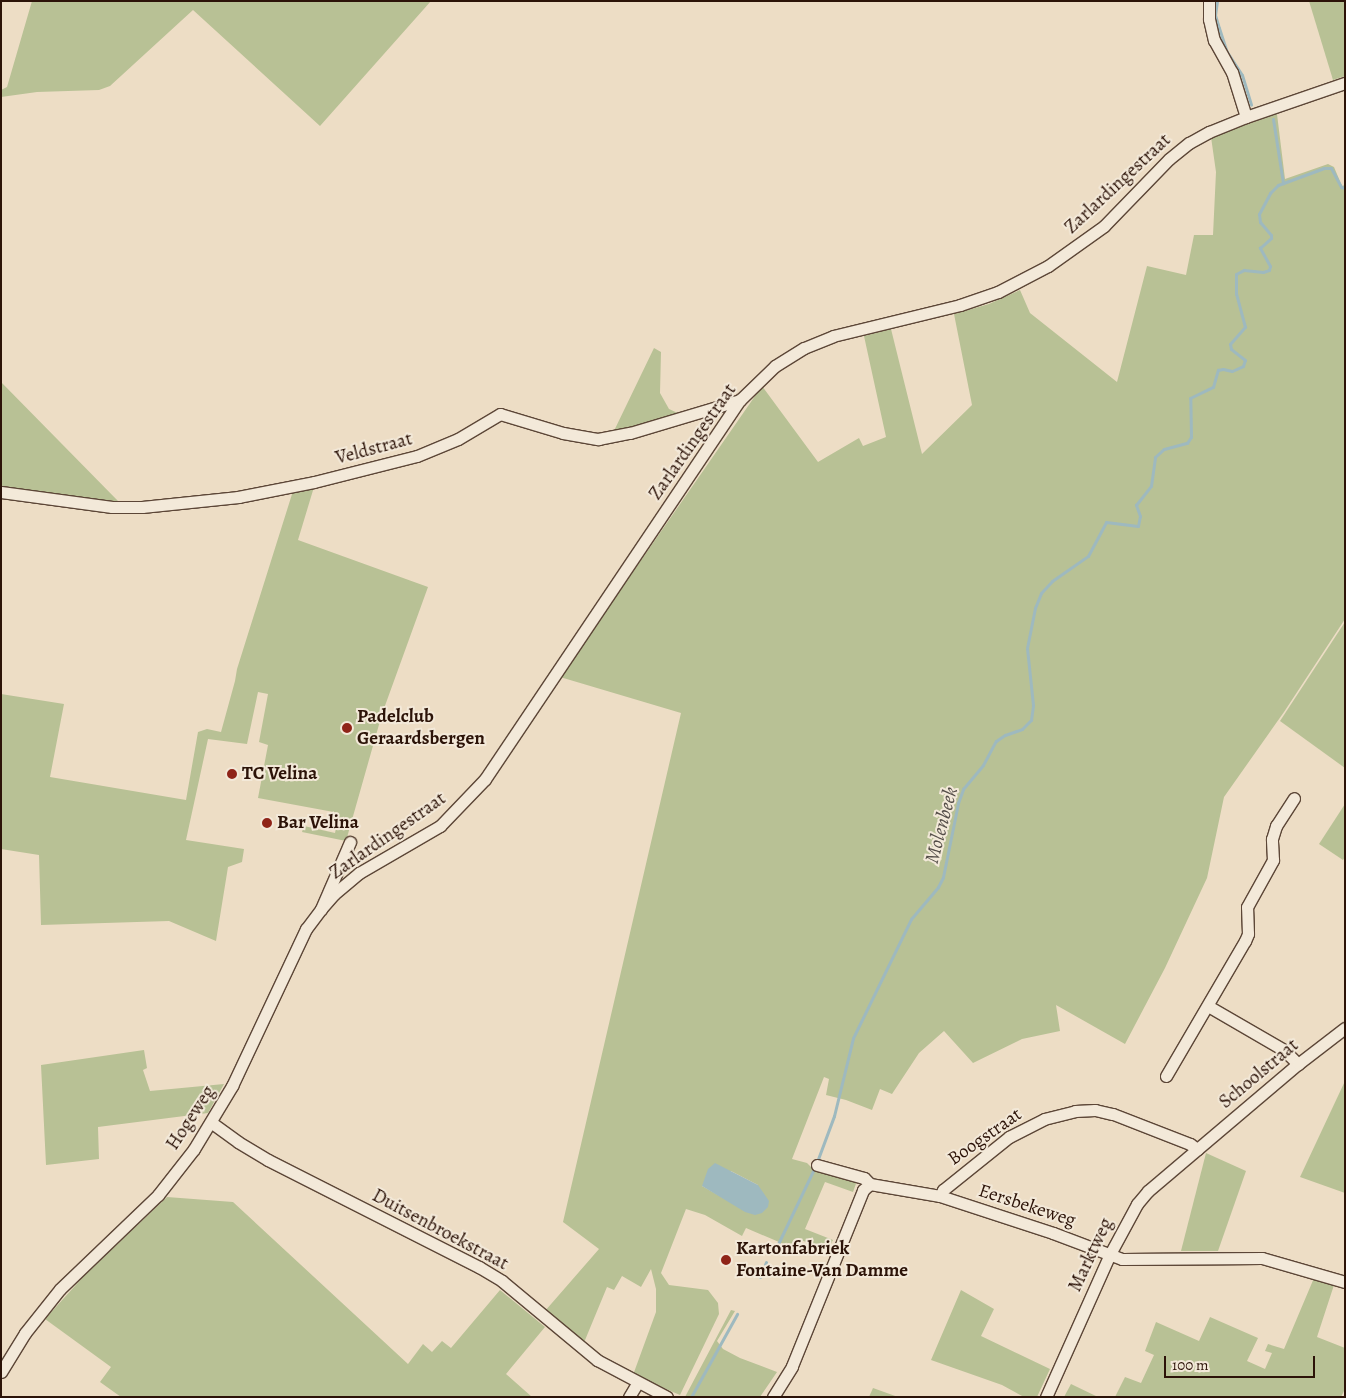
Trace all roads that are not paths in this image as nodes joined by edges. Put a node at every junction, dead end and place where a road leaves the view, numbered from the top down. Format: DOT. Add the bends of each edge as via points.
graph roads {
  1 [pos="1209,1"];
  2 [pos="1345,83"];
  3 [pos="1246,117"];
  4 [pos="740,400"];
  5 [pos="1,492"];
  6 [pos="1294,798"];
  7 [pos="350,842"];
  8 [pos="321,909"];
  9 [pos="1208,1006"];
  10 [pos="1345,1028"];
  11 [pos="1298,1064"];
  12 [pos="1166,1076"];
  13 [pos="212,1122"];
  14 [pos="1197,1149"];
  15 [pos="817,1166"];
  16 [pos="870,1184"];
  17 [pos="940,1196"];
  18 [pos="1110,1254"];
  19 [pos="1345,1282"];
  20 [pos="6,1354"];
  21 [pos="1,1372"];
  22 [pos="638,1382"];
  23 [pos="629,1397"];
  24 [pos="667,1397"];
  25 [pos="773,1397"];
  26 [pos="1046,1397"];
  1 -- 3 [label="street" via="1214,40 1232,72"];
  2 -- 3 [label="street, Zarlardingestraat"];
  3 -- 4 [label="street, Zarlardingestraat" via="1189,143 1169,159 1104,226 1048,266 998,292 960,305 865,327 804,348 775,366"];
  4 -- 5 [label="street, Veldstraat" via="630,433 598,439 563,433 500,414 458,440 417,456 238,497 112,507"];
  4 -- 8 [label="street, Zarlardingestraat" via="485,780 440,826 360,873"];
  6 -- 9 [label="street" via="1276,826 1272,839 1273,860 1247,907 1248,934"];
  7 -- 8 [label="street, Hogeweg"];
  8 -- 13 [label="street, Hogeweg" via="306,929"];
  9 -- 11 [label="street" via="1284,1050"];
  9 -- 12 [label="street"];
  10 -- 11 [label="street, Schoolstraat"];
  11 -- 14 [label="street, Schoolstraat"];
  13 -- 20 [label="street, Hogeweg" via="158,1195 60,1289"];
  13 -- 22 [label="street, Duitsenbroekstraat" via="268,1160 502,1281 577,1346"];
  14 -- 17 [label="street, Boogstraat" via="1113,1114 1095,1110 1075,1111 1044,1119 1009,1137 943,1190"];
  14 -- 18 [label="street, Marktweg" via="1137,1204"];
  15 -- 16 [label="street, Eersbekeweg" via="864,1178"];
  16 -- 17 [label="street, Eersbekeweg"];
  16 -- 25 [label="street" via="863,1190 792,1366"];
  17 -- 18 [label="street, Eersbekeweg"];
  18 -- 19 [label="street, Eersbekeweg" via="1122,1259 1262,1258"];
  18 -- 26 [label="street, Marktweg"];
  20 -- 21 [label="street, Hogeweg"];
  22 -- 23 [label="street"];
  22 -- 24 [label="street, Duitsenbroekstraat"];
}
